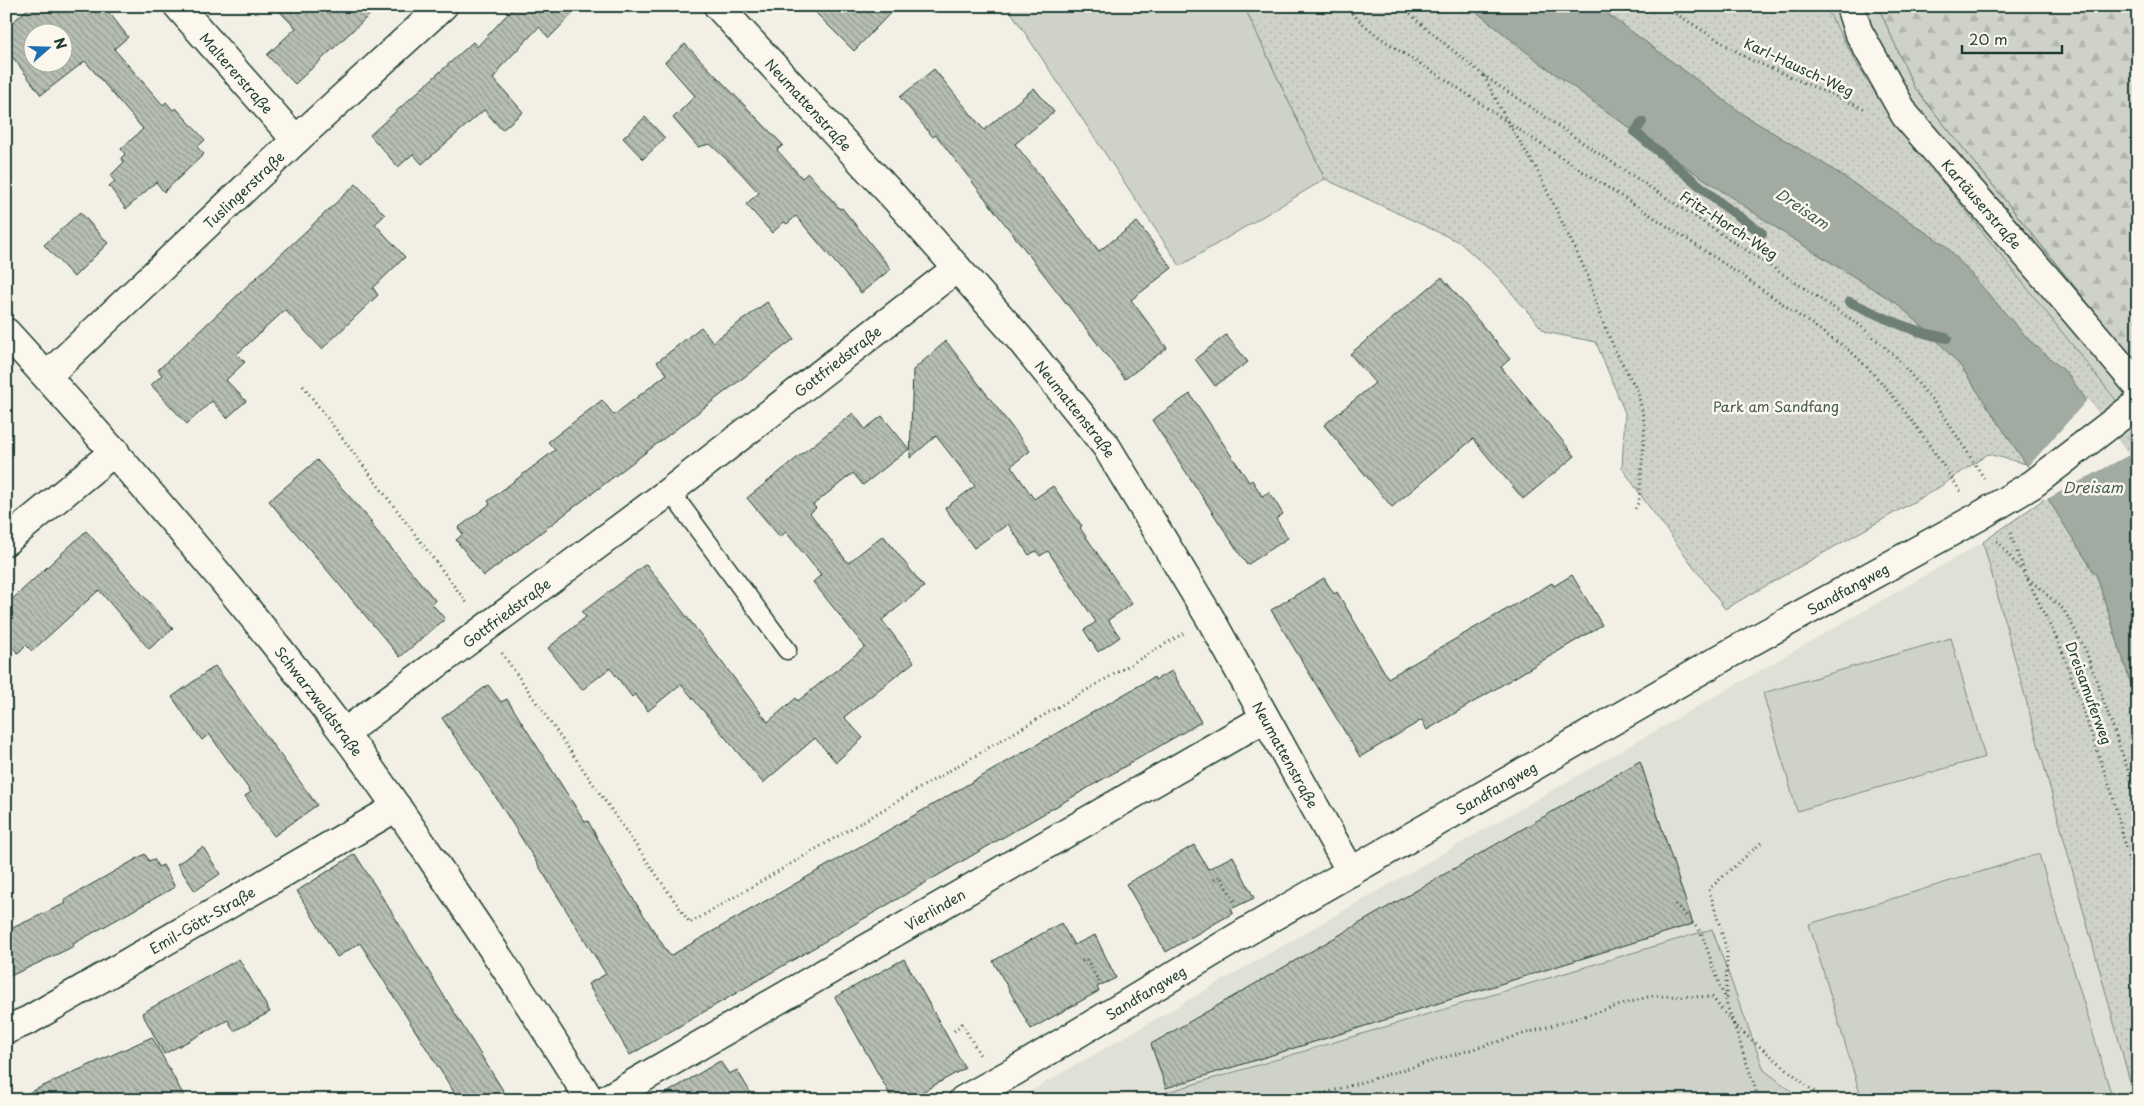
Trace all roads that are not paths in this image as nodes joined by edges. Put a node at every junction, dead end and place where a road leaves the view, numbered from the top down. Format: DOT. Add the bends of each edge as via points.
graph roads {
  1 [pos="178,6"];
  2 [pos="443,6"];
  3 [pos="718,6"];
  4 [pos="1850,6"];
  5 [pos="296,140"];
  6 [pos="957,268"];
  7 [pos="6,332"];
  8 [pos="47,376"];
  9 [pos="2138,386"];
  10 [pos="2131,408"];
  11 [pos="114,451"];
  12 [pos="670,491"];
  13 [pos="6,541"];
  14 [pos="787,650"];
  15 [pos="1265,718"];
  16 [pos="344,733"];
  17 [pos="397,807"];
  18 [pos="1351,872"];
  19 [pos="6,1030"];
  20 [pos="590,1100"];
  21 [pos="605,1100"];
  22 [pos="963,1100"];
  1 -- 5 [label="street, Maltererstraße"];
  2 -- 5 [label="street, Tuslingerstraße"];
  3 -- 6 [label="street, Neumattenstraße"];
  4 -- 9 [label="street, Kartäuserstraße" via="1858,31 1905,115"];
  5 -- 8 [label="street, Tuslingerstraße"];
  6 -- 12 [label="street, Gottfriedstraße"];
  6 -- 15 [label="street, Neumattenstraße" via="1019,338 1106,446 1210,618"];
  7 -- 8 [label="street, Schwarzwaldstraße"];
  8 -- 11 [label="street, Schwarzwaldstraße"];
  10 -- 18 [label="street, Sandfangweg" via="2033,484 1727,655"];
  11 -- 13 [label="street"];
  11 -- 16 [label="street, Schwarzwaldstraße"];
  12 -- 14 [label="lane"];
  12 -- 16 [label="street, Gottfriedstraße"];
  15 -- 18 [label="street, Neumattenstraße"];
  15 -- 21 [label="street, Vierlinden"];
  16 -- 17 [label="street, Schwarzwaldstraße"];
  17 -- 19 [label="street, Emil-Gött-Straße" via="29,1020"];
  17 -- 20 [label="street, Schwarzwaldstraße" via="542,1022"];
  18 -- 22 [label="street, Sandfangweg"];
}
